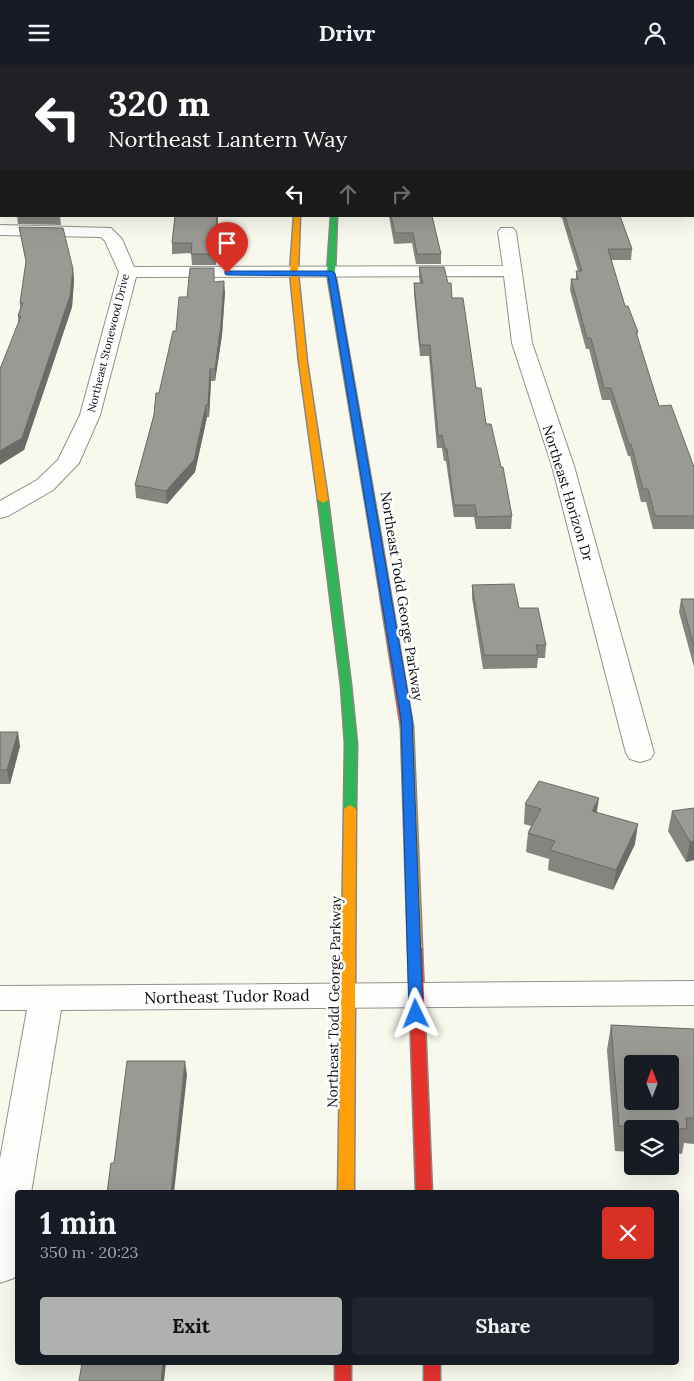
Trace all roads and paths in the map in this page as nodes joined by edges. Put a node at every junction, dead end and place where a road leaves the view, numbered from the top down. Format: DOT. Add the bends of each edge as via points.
graph roads {
  1 [pos="297,217"];
  2 [pos="334,217"];
  3 [pos="0,231"];
  4 [pos="507,231"];
  5 [pos="512,271"];
  6 [pos="128,272"];
  7 [pos="294,273"];
  8 [pos="331,273"];
  9 [pos="0,511"];
  10 [pos="640,753"];
  11 [pos="694,993"];
  12 [pos="415,994"];
  13 [pos="350,995"];
  14 [pos="0,998"];
  15 [pos="46,998"];
  16 [pos="346,1190"];
  17 [pos="424,1190"];
  18 [pos="0,1266"];
  19 [pos="343,1365"];
  20 [pos="432,1365"];
  21 [pos="343,1381"];
  22 [pos="432,1381"];
  1 -- 7 [label="main road, Northeast Todd George Parkway"];
  2 -- 8 [label="main road, Northeast Todd George Parkway"];
  3 -- 6 [label="street, Northeast Stonewood Drive" via="105,232 113,239"];
  4 -- 5 [label="street, Northeast Horizon Dr"];
  5 -- 8 [label="street"];
  5 -- 10 [label="street, Northeast Horizon Dr" via="522,343 563,466"];
  6 -- 7 [label="street"];
  6 -- 9 [label="street, Northeast Stonewood Drive" via="90,415 68,463 45,485"];
  7 -- 8 [label="street"];
  7 -- 13 [label="main road, Northeast Todd George Parkway" via="351,744"];
  8 -- 12 [label="main road, Northeast Todd George Parkway" via="407,718"];
  11 -- 12 [label="street, Northeast Tudor Road"];
  12 -- 13 [label="street, Northeast Tudor Road"];
  12 -- 17 [label="main road, Northeast Todd George Parkway"];
  13 -- 15 [label="street, Northeast Tudor Road"];
  13 -- 16 [label="main road, Northeast Todd George Parkway"];
  14 -- 15 [label="street, Northeast Tudor Road"];
  15 -- 18 [label="street"];
  19 -- 21 [label="main road"];
  20 -- 22 [label="main road"];
}
